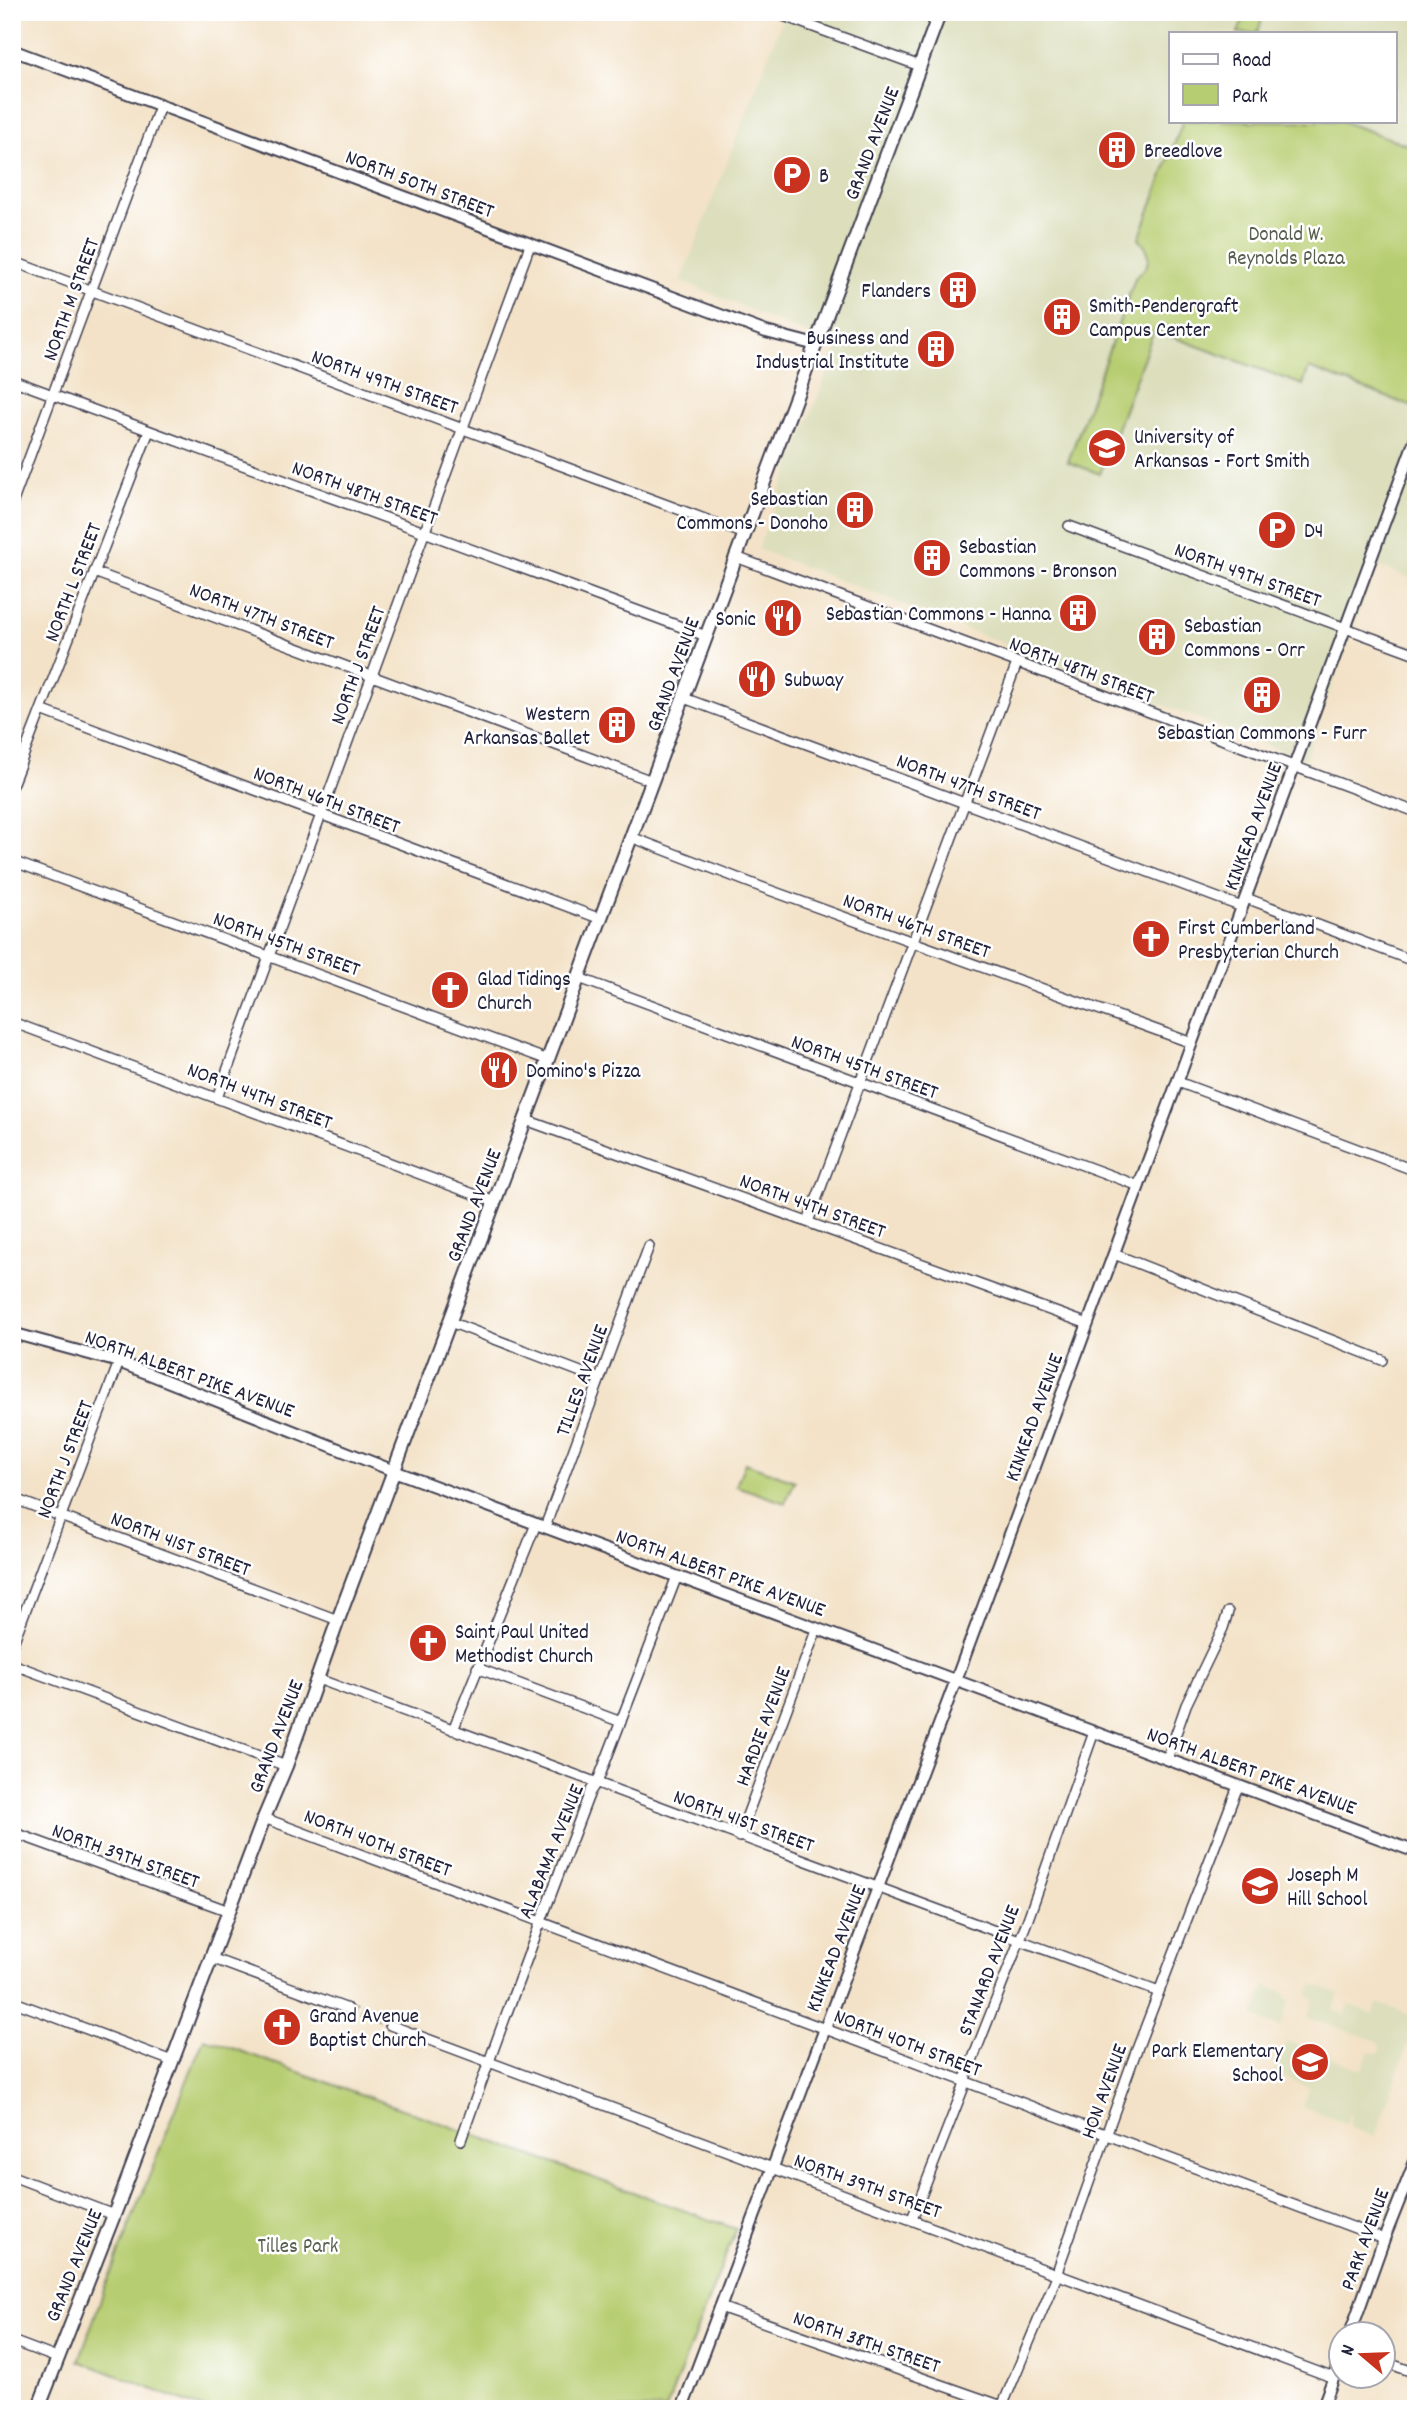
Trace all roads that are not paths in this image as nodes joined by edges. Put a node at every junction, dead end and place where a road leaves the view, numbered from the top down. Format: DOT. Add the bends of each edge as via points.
graph roads {
  1 [pos="774,12"];
  2 [pos="940,12"];
  3 [pos="12,51"];
  4 [pos="920,66"];
  5 [pos="160,106"];
  6 [pos="530,244"];
  7 [pos="12,261"];
  8 [pos="92,291"];
  9 [pos="816,345"];
  10 [pos="12,380"];
  11 [pos="53,396"];
  12 [pos="462,429"];
  13 [pos="149,431"];
  14 [pos="1416,437"];
  15 [pos="12,505"];
  16 [pos="1069,526"];
  17 [pos="424,532"];
  18 [pos="745,534"];
  19 [pos="736,557"];
  20 [pos="94,572"];
  21 [pos="1345,628"];
  22 [pos="706,636"];
  23 [pos="1416,654"];
  24 [pos="1017,663"];
  25 [pos="372,675"];
  26 [pos="684,698"];
  27 [pos="41,710"];
  28 [pos="1294,767"];
  29 [pos="652,781"];
  30 [pos="12,785"];
  31 [pos="964,803"];
  32 [pos="1416,812"];
  33 [pos="320,816"];
  34 [pos="631,837"];
  35 [pos="12,861"];
  36 [pos="1244,903"];
  37 [pos="601,919"];
  38 [pos="911,941"];
  39 [pos="270,955"];
  40 [pos="1416,962"];
  41 [pos="579,978"];
  42 [pos="12,1022"];
  43 [pos="1192,1044"];
  44 [pos="548,1060"];
  45 [pos="860,1082"];
  46 [pos="1178,1082"];
  47 [pos="217,1098"];
  48 [pos="526,1120"];
  49 [pos="1416,1171"];
  50 [pos="1139,1186"];
  51 [pos="495,1202"];
  52 [pos="808,1222"];
  53 [pos="649,1246"];
  54 [pos="1114,1254"];
  55 [pos="450,1322"];
  56 [pos="1088,1325"];
  57 [pos="12,1333"];
  58 [pos="1382,1360"];
  59 [pos="119,1363"];
  60 [pos="599,1379"];
  61 [pos="394,1471"];
  62 [pos="12,1498"];
  63 [pos="62,1517"];
  64 [pos="540,1525"];
  65 [pos="677,1576"];
  66 [pos="1228,1612"];
  67 [pos="338,1620"];
  68 [pos="817,1628"];
  69 [pos="12,1646"];
  70 [pos="12,1664"];
  71 [pos="477,1668"];
  72 [pos="318,1679"];
  73 [pos="956,1680"];
  74 [pos="621,1722"];
  75 [pos="453,1730"];
  76 [pos="1094,1732"];
  77 [pos="1167,1759"];
  78 [pos="286,1766"];
  79 [pos="596,1784"];
  80 [pos="1238,1786"];
  81 [pos="264,1818"];
  82 [pos="12,1832"];
  83 [pos="739,1837"];
  84 [pos="1416,1852"];
  85 [pos="878,1888"];
  86 [pos="229,1911"];
  87 [pos="540,1923"];
  88 [pos="1020,1940"];
  89 [pos="211,1958"];
  90 [pos="1159,1992"];
  91 [pos="12,2001"];
  92 [pos="348,2010"];
  93 [pos="390,2025"];
  94 [pos="825,2029"];
  95 [pos="172,2061"];
  96 [pos="487,2061"];
  97 [pos="964,2082"];
  98 [pos="1106,2134"];
  99 [pos="461,2140"];
  100 [pos="1416,2159"];
  101 [pos="772,2168"];
  102 [pos="12,2176"];
  103 [pos="114,2215"];
  104 [pos="912,2219"];
  105 [pos="1384,2239"];
  106 [pos="1057,2274"];
  107 [pos="720,2307"];
  108 [pos="1355,2320"];
  109 [pos="12,2342"];
  110 [pos="57,2358"];
  111 [pos="1396,2366"];
  112 [pos="1416,2373"];
  113 [pos="1326,2375"];
  114 [pos="1329,2390"];
  115 [pos="1002,2407"];
  116 [pos="37,2409"];
  117 [pos="682,2409"];
  118 [pos="1322,2409"];
  1 -- 4 [label="street"];
  2 -- 4 [label="main road, GRAND AVENUE"];
  3 -- 5 [label="street, NORTH 50TH STREET"];
  4 -- 9 [label="main road, GRAND AVENUE"];
  5 -- 6 [label="street, NORTH 50TH STREET"];
  5 -- 8 [label="street, NORTH M STREET"];
  6 -- 9 [label="street, NORTH 50TH STREET" via="766,332"];
  6 -- 12 [label="street, NORTH J STREET"];
  7 -- 8 [label="street, NORTH 49TH STREET"];
  8 -- 11 [label="street, NORTH M STREET"];
  8 -- 12 [label="street, NORTH 49TH STREET"];
  9 -- 18 [label="main road, GRAND AVENUE"];
  10 -- 11 [label="street, NORTH 48TH STREET"];
  11 -- 13 [label="street, NORTH 48TH STREET"];
  11 -- 15 [label="street, NORTH M STREET"];
  12 -- 17 [label="street, NORTH J STREET"];
  12 -- 18 [label="street, NORTH 49TH STREET"];
  13 -- 17 [label="street, NORTH 48TH STREET"];
  13 -- 20 [label="street, NORTH L STREET"];
  14 -- 21 [label="street, KINKEAD AVENUE"];
  16 -- 21 [label="street, NORTH 49TH STREET"];
  17 -- 22 [label="street, NORTH 48TH STREET"];
  17 -- 25 [label="street, NORTH J STREET"];
  18 -- 19 [label="main road, GRAND AVENUE"];
  19 -- 22 [label="main road, GRAND AVENUE"];
  19 -- 24 [label="street, NORTH 48TH STREET"];
  20 -- 25 [label="street, NORTH 47TH STREET"];
  20 -- 27 [label="street, NORTH L STREET"];
  21 -- 23 [label="street, NORTH 49TH STREET"];
  21 -- 28 [label="street, KINKEAD AVENUE"];
  22 -- 26 [label="main road, GRAND AVENUE"];
  24 -- 28 [label="street, NORTH 48TH STREET"];
  24 -- 31 [label="street"];
  25 -- 29 [label="street, NORTH 47TH STREET"];
  25 -- 33 [label="street, NORTH J STREET"];
  26 -- 29 [label="main road, GRAND AVENUE"];
  26 -- 31 [label="street, NORTH 47TH STREET"];
  27 -- 30 [label="street, NORTH L STREET"];
  27 -- 33 [label="street, NORTH 46TH STREET"];
  28 -- 32 [label="street, NORTH 48TH STREET"];
  28 -- 36 [label="street, KINKEAD AVENUE"];
  29 -- 34 [label="main road, GRAND AVENUE"];
  31 -- 36 [label="street, NORTH 47TH STREET"];
  31 -- 38 [label="street"];
  33 -- 37 [label="street, NORTH 46TH STREET"];
  33 -- 39 [label="street, NORTH J STREET"];
  34 -- 37 [label="main road, GRAND AVENUE"];
  34 -- 38 [label="street, NORTH 46TH STREET"];
  35 -- 39 [label="street, NORTH 45TH STREET"];
  36 -- 40 [label="street, NORTH 47TH STREET"];
  36 -- 43 [label="street, KINKEAD AVENUE"];
  37 -- 41 [label="main road, GRAND AVENUE"];
  38 -- 43 [label="street, NORTH 46TH STREET"];
  38 -- 45 [label="street"];
  39 -- 44 [label="street, NORTH 45TH STREET"];
  39 -- 47 [label="street, NORTH J STREET"];
  41 -- 44 [label="main road, GRAND AVENUE"];
  41 -- 45 [label="street, NORTH 45TH STREET"];
  42 -- 47 [label="street, NORTH 44TH STREET"];
  43 -- 46 [label="street, KINKEAD AVENUE"];
  44 -- 48 [label="main road, GRAND AVENUE"];
  45 -- 50 [label="street, NORTH 45TH STREET"];
  45 -- 52 [label="street"];
  46 -- 49 [label="street"];
  46 -- 50 [label="street, KINKEAD AVENUE"];
  47 -- 51 [label="street, NORTH 44TH STREET"];
  48 -- 51 [label="main road, GRAND AVENUE"];
  48 -- 52 [label="street, NORTH 44TH STREET"];
  50 -- 54 [label="street, KINKEAD AVENUE"];
  51 -- 55 [label="main road, GRAND AVENUE"];
  52 -- 56 [label="street, NORTH 44TH STREET"];
  53 -- 60 [label="street, TILLES AVENUE"];
  54 -- 56 [label="street, KINKEAD AVENUE"];
  54 -- 58 [label="street"];
  55 -- 60 [label="street"];
  55 -- 61 [label="main road, GRAND AVENUE"];
  56 -- 73 [label="street, KINKEAD AVENUE"];
  57 -- 59 [label="street, NORTH ALBERT PIKE AVENUE"];
  59 -- 61 [label="street, NORTH ALBERT PIKE AVENUE"];
  59 -- 63 [label="street, NORTH J STREET"];
  60 -- 64 [label="street, TILLES AVENUE"];
  61 -- 64 [label="street, NORTH ALBERT PIKE AVENUE"];
  61 -- 67 [label="main road, GRAND AVENUE"];
  62 -- 63 [label="street, NORTH 41ST STREET"];
  63 -- 67 [label="street, NORTH 41ST STREET"];
  63 -- 69 [label="street, NORTH J STREET"];
  64 -- 65 [label="street, NORTH ALBERT PIKE AVENUE"];
  64 -- 71 [label="street, TILLES AVENUE"];
  65 -- 68 [label="street, NORTH ALBERT PIKE AVENUE"];
  65 -- 74 [label="street, ALABAMA AVENUE"];
  66 -- 77 [label="street"];
  67 -- 72 [label="main road, GRAND AVENUE"];
  68 -- 73 [label="street, NORTH ALBERT PIKE AVENUE"];
  68 -- 83 [label="street, HARDIE AVENUE"];
  70 -- 78 [label="street"];
  71 -- 74 [label="street"];
  71 -- 75 [label="street, TILLES AVENUE"];
  72 -- 75 [label="street, NORTH 41ST STREET"];
  72 -- 78 [label="main road, GRAND AVENUE"];
  73 -- 76 [label="street, NORTH ALBERT PIKE AVENUE"];
  73 -- 85 [label="street, KINKEAD AVENUE"];
  74 -- 79 [label="street, ALABAMA AVENUE"];
  75 -- 79 [label="street, NORTH 41ST STREET"];
  76 -- 77 [label="street, NORTH ALBERT PIKE AVENUE"];
  76 -- 88 [label="street, STANARD AVENUE"];
  77 -- 80 [label="street, NORTH ALBERT PIKE AVENUE"];
  78 -- 81 [label="main road, GRAND AVENUE"];
  79 -- 83 [label="street, NORTH 41ST STREET"];
  79 -- 87 [label="street, ALABAMA AVENUE"];
  80 -- 84 [label="street, NORTH ALBERT PIKE AVENUE"];
  80 -- 90 [label="street, HON AVENUE"];
  81 -- 86 [label="main road, GRAND AVENUE"];
  81 -- 87 [label="street, NORTH 40TH STREET"];
  82 -- 86 [label="street, NORTH 39TH STREET"];
  83 -- 85 [label="street, NORTH 41ST STREET"];
  85 -- 88 [label="street, NORTH 41ST STREET"];
  85 -- 94 [label="street, KINKEAD AVENUE"];
  86 -- 89 [label="main road, GRAND AVENUE"];
  87 -- 94 [label="street, NORTH 40TH STREET"];
  87 -- 96 [label="street, ALABAMA AVENUE"];
  88 -- 90 [label="street, NORTH 41ST STREET"];
  88 -- 97 [label="street, STANARD AVENUE"];
  89 -- 92 [label="street"];
  89 -- 95 [label="main road, GRAND AVENUE"];
  90 -- 98 [label="street, HON AVENUE"];
  91 -- 95 [label="street"];
  93 -- 96 [label="street, NORTH 39TH STREET"];
  94 -- 97 [label="street, NORTH 40TH STREET"];
  94 -- 101 [label="street, KINKEAD AVENUE"];
  95 -- 103 [label="main road, GRAND AVENUE"];
  96 -- 99 [label="street, ALABAMA AVENUE"];
  96 -- 101 [label="street, NORTH 39TH STREET"];
  97 -- 98 [label="street, NORTH 40TH STREET"];
  97 -- 104 [label="street, STANARD AVENUE"];
  98 -- 105 [label="street, NORTH 40TH STREET"];
  98 -- 106 [label="street, HON AVENUE"];
  100 -- 105 [label="street, PARK AVENUE"];
  101 -- 104 [label="street, NORTH 39TH STREET"];
  101 -- 107 [label="street, KINKEAD AVENUE"];
  102 -- 103 [label="street"];
  103 -- 110 [label="main road, GRAND AVENUE"];
  104 -- 106 [label="street, NORTH 39TH STREET"];
  105 -- 108 [label="street, PARK AVENUE"];
  106 -- 113 [label="street, NORTH 39TH STREET"];
  106 -- 115 [label="street, HON AVENUE"];
  107 -- 115 [label="street, NORTH 38TH STREET"];
  107 -- 117 [label="street, KINKEAD AVENUE"];
  109 -- 110 [label="street"];
  110 -- 116 [label="main road, GRAND AVENUE"];
  111 -- 112 [label="street"];
  114 -- 118 [label="street"];
}
